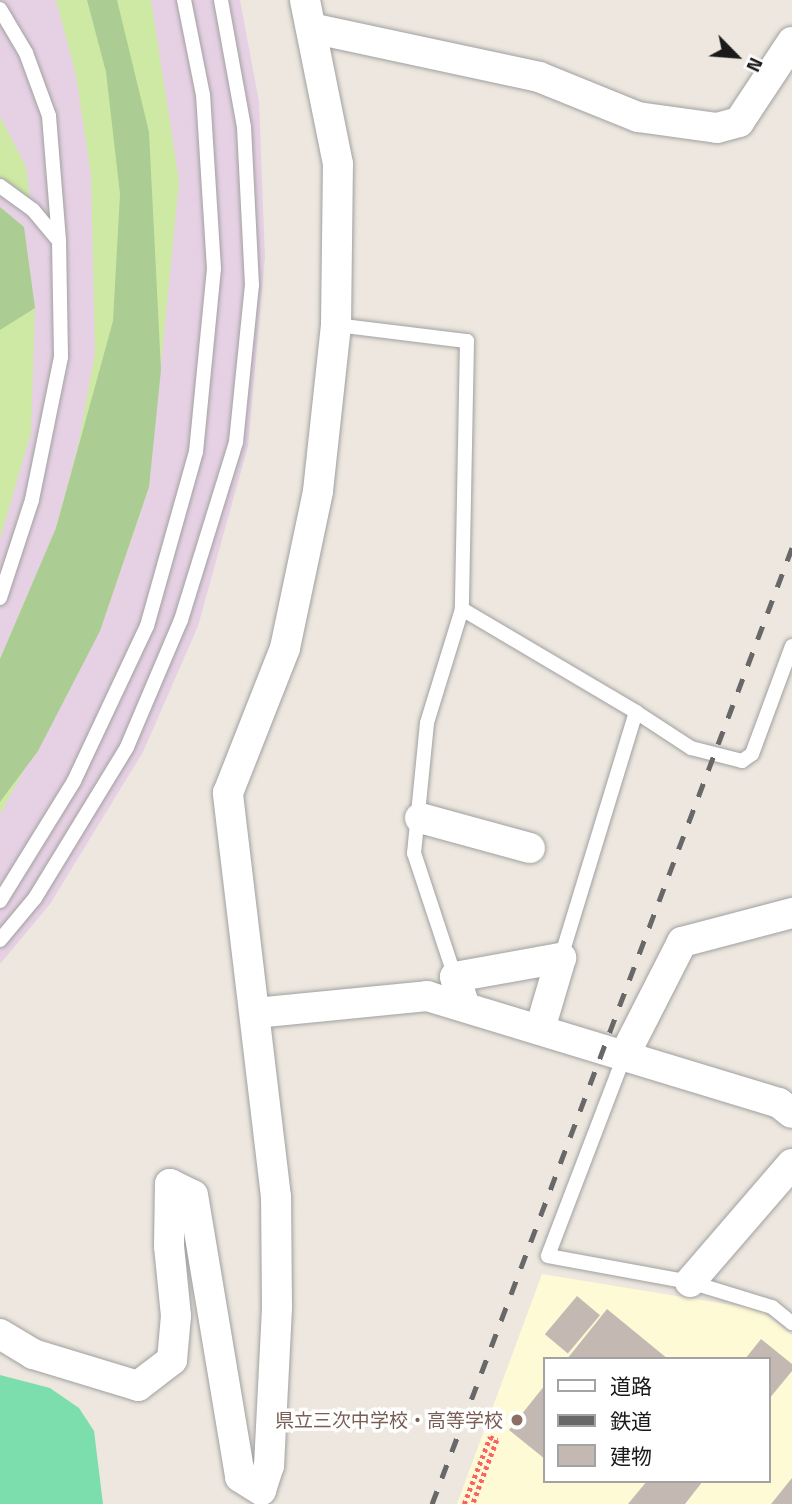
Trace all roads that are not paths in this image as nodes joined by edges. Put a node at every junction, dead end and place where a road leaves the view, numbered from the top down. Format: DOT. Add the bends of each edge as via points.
graph roads {
  1 [pos="184,0"];
  2 [pos="221,0"];
  3 [pos="0,9"];
  4 [pos="308,14"];
  5 [pos="792,42"];
  6 [pos="0,186"];
  7 [pos="59,241"];
  8 [pos="336,325"];
  9 [pos="0,598"];
  10 [pos="462,609"];
  11 [pos="792,646"];
  12 [pos="636,712"];
  13 [pos="420,818"];
  14 [pos="530,848"];
  15 [pos="0,901"];
  16 [pos="792,913"];
  17 [pos="0,940"];
  18 [pos="561,958"];
  19 [pos="455,977"];
  20 [pos="466,1007"];
  21 [pos="255,1013"];
  22 [pos="540,1029"];
  23 [pos="625,1055"];
  24 [pos="792,1112"];
  25 [pos="792,1164"];
  26 [pos="690,1282"];
  27 [pos="792,1323"];
  28 [pos="0,1334"];
  1 -- 15 [label="lane" via="204,95 214,269 196,452 147,626 74,781"];
  2 -- 17 [label="lane" via="244,127 252,285 236,442 181,621 127,747 35,898"];
  3 -- 7 [label="lane" via="26,53 49,116"];
  4 -- 5 [label="street" via="539,77 638,117 717,128 740,121"];
  4 -- 8 [label="street" via="338,164"];
  6 -- 7 [label="lane" via="33,210"];
  7 -- 9 [label="lane" via="61,357 32,500"];
  8 -- 10 [label="lane" via="467,341"];
  8 -- 21 [label="street" via="318,491 285,648 228,793"];
  10 -- 12 [label="lane"];
  10 -- 13 [label="lane" via="427,723"];
  11 -- 12 [label="lane" via="752,754 742,761 691,748"];
  12 -- 18 [label="lane"];
  13 -- 14 [label="street"];
  13 -- 19 [label="lane" via="414,853"];
  16 -- 23 [label="street" via="682,942"];
  18 -- 19 [label="street"];
  18 -- 22 [label="street"];
  19 -- 20 [label="street"];
  20 -- 21 [label="street" via="428,996"];
  20 -- 22 [label="street"];
  21 -- 28 [label="street" via="276,1197 270,1453 261,1489 240,1477 193,1195 170,1184 169,1246 176,1316 172,1360 138,1386 33,1353"];
  22 -- 23 [label="street"];
  23 -- 24 [label="street" via="779,1103"];
  23 -- 26 [label="lane" via="548,1256"];
  25 -- 26 [label="street"];
  26 -- 27 [label="lane" via="772,1307"];
}
